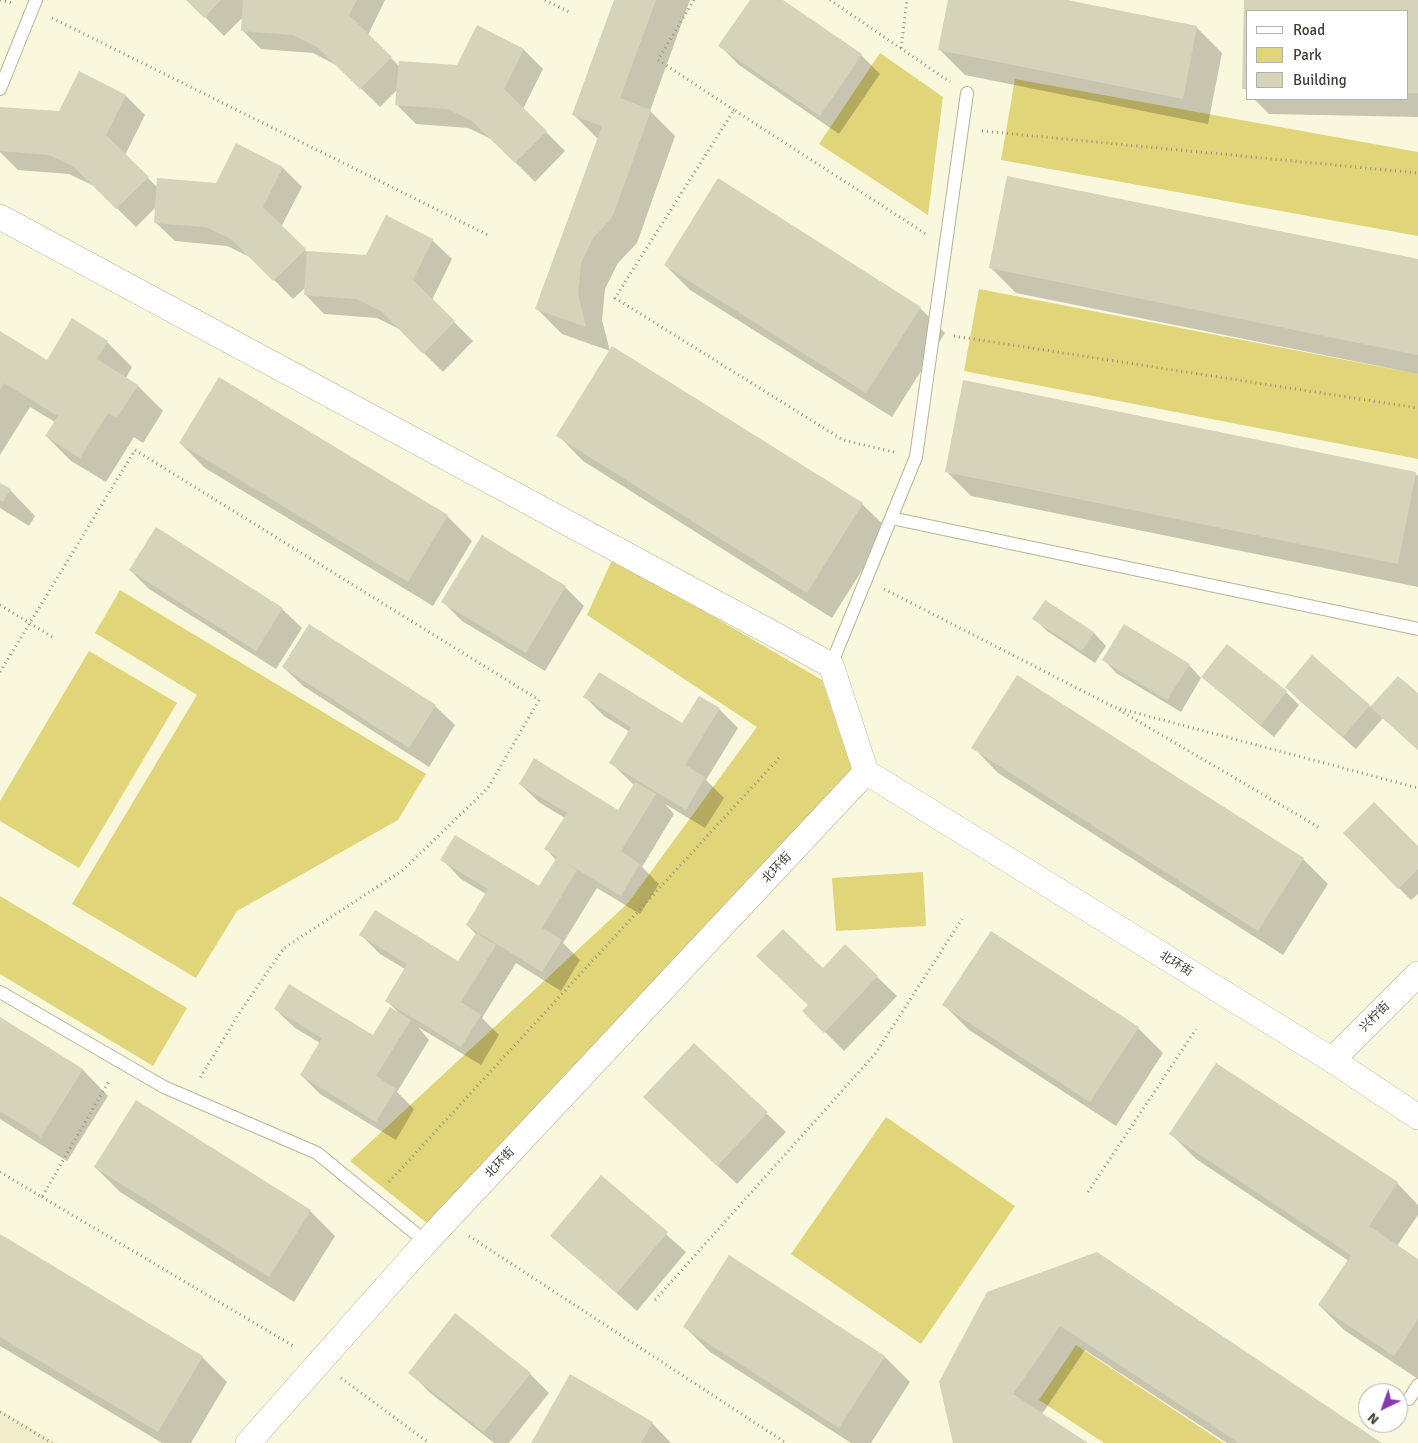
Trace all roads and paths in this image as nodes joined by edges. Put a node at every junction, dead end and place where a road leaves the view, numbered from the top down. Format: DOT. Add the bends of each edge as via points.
graph roads {
  1 [pos="545,0"];
  2 [pos="694,0"];
  3 [pos="830,0"];
  4 [pos="907,0"];
  5 [pos="34,4"];
  6 [pos="569,12"];
  7 [pos="901,48"];
  8 [pos="0,89"];
  9 [pos="967,93"];
  10 [pos="734,110"];
  11 [pos="962,130"];
  12 [pos="1418,173"];
  13 [pos="0,217"];
  14 [pos="488,235"];
  15 [pos="946,247"];
  16 [pos="933,333"];
  17 [pos="1418,408"];
  18 [pos="916,457"];
  19 [pos="891,518"];
  20 [pos="866,580"];
  21 [pos="0,605"];
  22 [pos="30,624"];
  23 [pos="1418,629"];
  24 [pos="54,638"];
  25 [pos="831,666"];
  26 [pos="0,672"];
  27 [pos="1114,707"];
  28 [pos="780,757"];
  29 [pos="866,772"];
  30 [pos="1418,788"];
  31 [pos="1320,828"];
  32 [pos="962,919"];
  33 [pos="1418,974"];
  34 [pos="0,992"];
  35 [pos="1196,1029"];
  36 [pos="1332,1060"];
  37 [pos="120,1062"];
  38 [pos="188,1098"];
  39 [pos="1418,1117"];
  40 [pos="0,1172"];
  41 [pos="1088,1192"];
  42 [pos="42,1197"];
  43 [pos="373,1199"];
  44 [pos="446,1221"];
  45 [pos="426,1242"];
  46 [pos="655,1300"];
  47 [pos="320,1362"];
  48 [pos="1418,1385"];
  49 [pos="1409,1399"];
  50 [pos="0,1412"];
  51 [pos="52,1443"];
  52 [pos="248,1443"];
  53 [pos="430,1443"];
  54 [pos="786,1443"];
  1 -- 6 [label="path"];
  2 -- 10 [label="path" via="658,60"];
  3 -- 7 [label="path"];
  4 -- 7 [label="path"];
  5 -- 8 [label="lane"];
  5 -- 14 [label="path"];
  7 -- 9 [label="path"];
  9 -- 11 [label="lane"];
  10 -- 15 [label="path"];
  10 -- 18 [label="path" via="615,298 843,440"];
  11 -- 12 [label="path"];
  11 -- 15 [label="lane"];
  13 -- 25 [label="street"];
  15 -- 16 [label="lane"];
  16 -- 17 [label="path"];
  16 -- 18 [label="lane"];
  18 -- 19 [label="lane"];
  19 -- 20 [label="lane"];
  19 -- 23 [label="lane"];
  20 -- 25 [label="lane"];
  20 -- 27 [label="path"];
  21 -- 22 [label="path"];
  22 -- 24 [label="path"];
  22 -- 26 [label="path"];
  22 -- 38 [label="path" via="135,450 539,700 488,788 403,870 284,948"];
  25 -- 29 [label="street"];
  27 -- 30 [label="path"];
  27 -- 31 [label="path"];
  28 -- 43 [label="path"];
  29 -- 36 [label="street, 北环街"];
  29 -- 44 [label="street, 北环街"];
  32 -- 46 [label="path" via="876,1054"];
  33 -- 36 [label="street, 兴柠街"];
  34 -- 37 [label="lane"];
  35 -- 41 [label="path"];
  36 -- 39 [label="street, 北环街"];
  37 -- 38 [label="lane"];
  37 -- 42 [label="path"];
  38 -- 43 [label="lane" via="317,1153"];
  40 -- 42 [label="path"];
  42 -- 47 [label="path"];
  43 -- 45 [label="lane"];
  44 -- 45 [label="street, 北环街"];
  44 -- 54 [label="path"];
  45 -- 47 [label="street, 北环街"];
  47 -- 52 [label="street, 北环街"];
  47 -- 53 [label="path"];
  48 -- 49 [label="lane"];
  50 -- 51 [label="path"];
}
